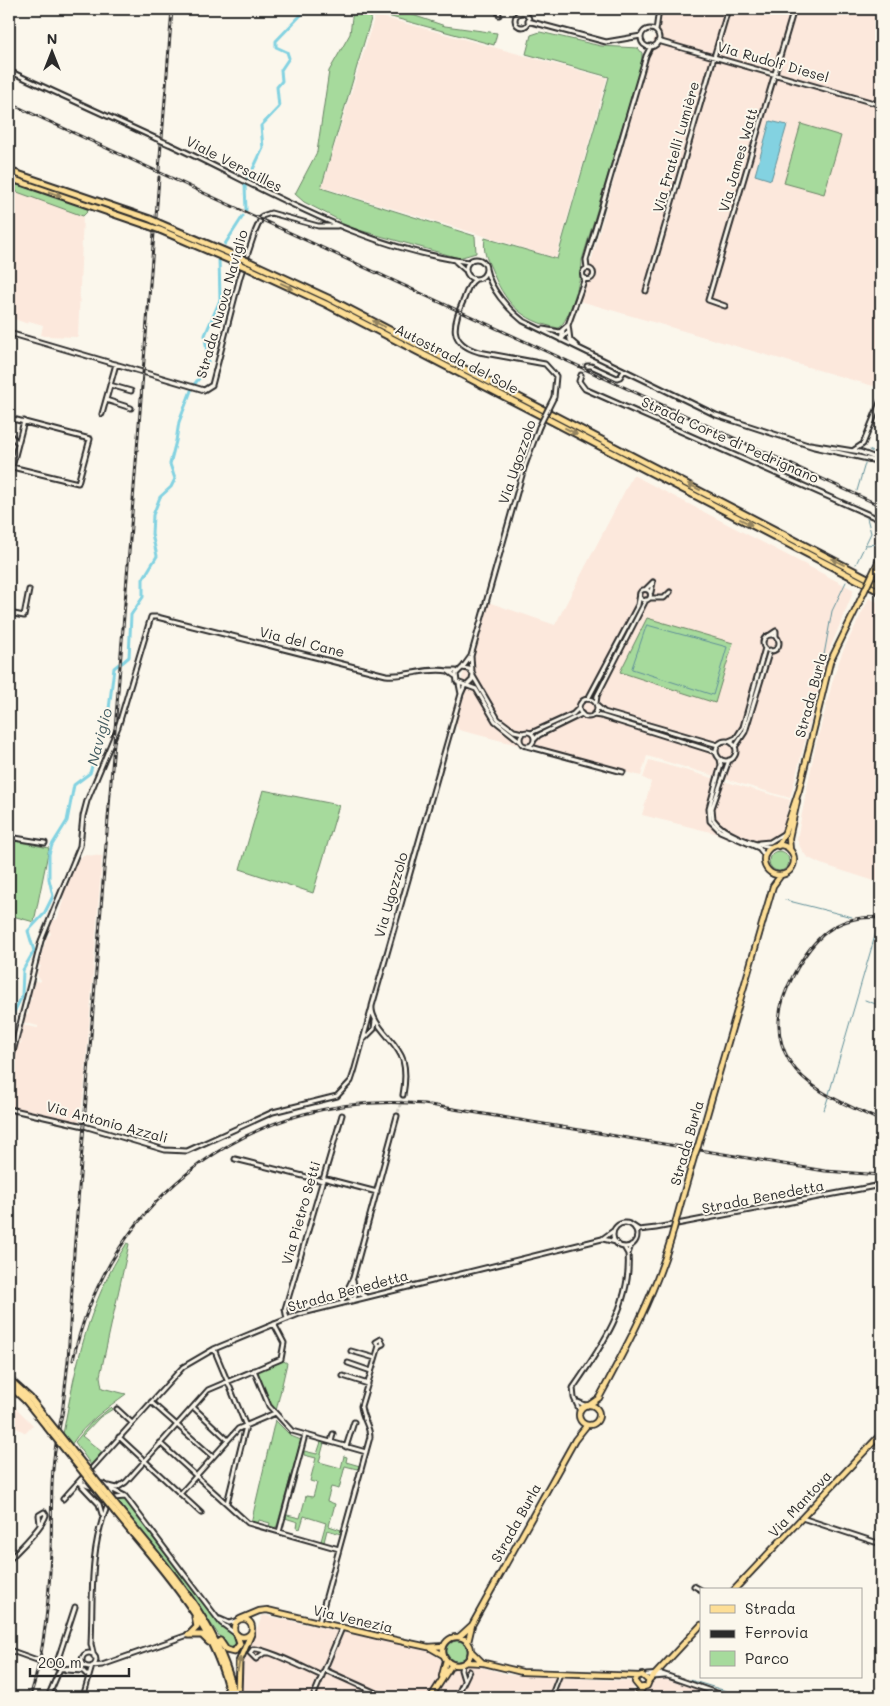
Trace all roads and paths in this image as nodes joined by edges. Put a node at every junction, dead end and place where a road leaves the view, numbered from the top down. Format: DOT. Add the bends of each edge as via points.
graph roads {
  1 [pos="498,9"];
  2 [pos="659,9"];
  3 [pos="728,9"];
  4 [pos="794,9"];
  5 [pos="499,15"];
  6 [pos="657,18"];
  7 [pos="528,21"];
  8 [pos="648,29"];
  9 [pos="656,32"];
  10 [pos="641,36"];
  11 [pos="658,41"];
  12 [pos="643,44"];
  13 [pos="652,46"];
  14 [pos="714,56"];
  15 [pos="645,61"];
  16 [pos="9,71"];
  17 [pos="775,74"];
  18 [pos="881,104"];
  19 [pos="9,171"];
  20 [pos="9,178"];
  21 [pos="337,226"];
  22 [pos="364,235"];
  23 [pos="371,238"];
  24 [pos="217,252"];
  25 [pos="454,260"];
  26 [pos="469,262"];
  27 [pos="249,265"];
  28 [pos="587,268"];
  29 [pos="486,269"];
  30 [pos="468,274"];
  31 [pos="477,278"];
  32 [pos="585,278"];
  33 [pos="492,283"];
  34 [pos="469,287"];
  35 [pos="646,291"];
  36 [pos="725,306"];
  37 [pos="534,327"];
  38 [pos="566,331"];
  39 [pos="9,333"];
  40 [pos="561,340"];
  41 [pos="586,352"];
  42 [pos="116,364"];
  43 [pos="587,366"];
  44 [pos="624,371"];
  45 [pos="581,375"];
  46 [pos="110,385"];
  47 [pos="131,391"];
  48 [pos="106,400"];
  49 [pos="881,400"];
  50 [pos="131,408"];
  51 [pos="102,414"];
  52 [pos="9,418"];
  53 [pos="24,422"];
  54 [pos="9,434"];
  55 [pos="18,443"];
  56 [pos="805,443"];
  57 [pos="863,444"];
  58 [pos="829,450"];
  59 [pos="859,450"];
  60 [pos="868,455"];
  61 [pos="863,457"];
  62 [pos="881,461"];
  63 [pos="881,520"];
  64 [pos="881,556"];
  65 [pos="881,585"];
  66 [pos="646,589"];
  67 [pos="29,590"];
  68 [pos="670,592"];
  69 [pos="881,592"];
  70 [pos="651,593"];
  71 [pos="640,594"];
  72 [pos="656,597"];
  73 [pos="648,599"];
  74 [pos="9,613"];
  75 [pos="765,648"];
  76 [pos="770,650"];
  77 [pos="471,656"];
  78 [pos="462,668"];
  79 [pos="448,671"];
  80 [pos="457,671"];
  81 [pos="473,674"];
  82 [pos="455,676"];
  83 [pos="459,684"];
  84 [pos="466,685"];
  85 [pos="461,694"];
  86 [pos="588,699"];
  87 [pos="596,704"];
  88 [pos="579,708"];
  89 [pos="582,714"];
  90 [pos="592,715"];
  91 [pos="523,733"];
  92 [pos="531,733"];
  93 [pos="520,741"];
  94 [pos="533,741"];
  95 [pos="729,741"];
  96 [pos="718,745"];
  97 [pos="527,746"];
  98 [pos="735,747"];
  99 [pos="538,750"];
  100 [pos="716,752"];
  101 [pos="720,759"];
  102 [pos="729,760"];
  103 [pos="623,772"];
  104 [pos="799,790"];
  105 [pos="785,832"];
  106 [pos="9,837"];
  107 [pos="750,840"];
  108 [pos="45,843"];
  109 [pos="775,846"];
  110 [pos="790,850"];
  111 [pos="765,856"];
  112 [pos="770,873"];
  113 [pos="781,875"];
  114 [pos="773,886"];
  115 [pos="372,1007"];
  116 [pos="376,1023"];
  117 [pos="365,1030"];
  118 [pos="371,1032"];
  119 [pos="386,1033"];
  120 [pos="363,1041"];
  121 [pos="9,1066"];
  122 [pos="403,1095"];
  123 [pos="9,1109"];
  124 [pos="342,1115"];
  125 [pos="397,1116"];
  126 [pos="235,1159"];
  127 [pos="323,1180"];
  128 [pos="881,1185"];
  129 [pos="377,1192"];
  130 [pos="633,1226"];
  131 [pos="648,1229"];
  132 [pos="614,1231"];
  133 [pos="637,1238"];
  134 [pos="602,1239"];
  135 [pos="616,1242"];
  136 [pos="632,1245"];
  137 [pos="623,1247"];
  138 [pos="628,1254"];
  139 [pos="353,1278"];
  140 [pos="348,1292"];
  141 [pos="356,1292"];
  142 [pos="368,1296"];
  143 [pos="354,1300"];
  144 [pos="340,1304"];
  145 [pos="286,1318"];
  146 [pos="274,1324"];
  147 [pos="379,1346"];
  148 [pos="214,1349"];
  149 [pos="351,1351"];
  150 [pos="376,1358"];
  151 [pos="348,1364"];
  152 [pos="254,1370"];
  153 [pos="371,1371"];
  154 [pos="344,1376"];
  155 [pos="9,1378"];
  156 [pos="227,1381"];
  157 [pos="368,1384"];
  158 [pos="9,1385"];
  159 [pos="599,1398"];
  160 [pos="28,1400"];
  161 [pos="151,1402"];
  162 [pos="577,1402"];
  163 [pos="588,1406"];
  164 [pos="193,1407"];
  165 [pos="117,1410"];
  166 [pos="597,1410"];
  167 [pos="580,1411"];
  168 [pos="275,1413"];
  169 [pos="580,1420"];
  170 [pos="354,1422"];
  171 [pos="132,1423"];
  172 [pos="176,1425"];
  173 [pos="587,1425"];
  174 [pos="246,1426"];
  175 [pos="580,1433"];
  176 [pos="333,1434"];
  177 [pos="881,1434"];
  178 [pos="305,1435"];
  179 [pos="119,1437"];
  180 [pos="228,1440"];
  181 [pos="331,1442"];
  182 [pos="160,1443"];
  183 [pos="346,1447"];
  184 [pos="366,1452"];
  185 [pos="213,1457"];
  186 [pos="145,1461"];
  187 [pos="91,1469"];
  188 [pos="196,1476"];
  189 [pos="83,1478"];
  190 [pos="81,1483"];
  191 [pos="103,1484"];
  192 [pos="74,1486"];
  193 [pos="110,1487"];
  194 [pos="84,1488"];
  195 [pos="92,1489"];
  196 [pos="180,1494"];
  197 [pos="126,1497"];
  198 [pos="63,1499"];
  199 [pos="96,1500"];
  200 [pos="103,1503"];
  201 [pos="227,1504"];
  202 [pos="107,1507"];
  203 [pos="117,1510"];
  204 [pos="201,1513"];
  205 [pos="102,1515"];
  206 [pos="801,1518"];
  207 [pos="40,1524"];
  208 [pos="279,1532"];
  209 [pos="881,1544"];
  210 [pos="339,1549"];
  211 [pos="9,1560"];
  212 [pos="694,1586"];
  213 [pos="736,1588"];
  214 [pos="700,1589"];
  215 [pos="179,1591"];
  216 [pos="196,1606"];
  217 [pos="74,1607"];
  218 [pos="274,1613"];
  219 [pos="218,1618"];
  220 [pos="240,1619"];
  221 [pos="319,1623"];
  222 [pos="472,1625"];
  223 [pos="700,1626"];
  224 [pos="342,1628"];
  225 [pos="251,1631"];
  226 [pos="188,1635"];
  227 [pos="236,1635"];
  228 [pos="459,1637"];
  229 [pos="468,1642"];
  230 [pos="91,1644"];
  231 [pos="428,1646"];
  232 [pos="444,1646"];
  233 [pos="9,1650"];
  234 [pos="471,1650"];
  235 [pos="269,1653"];
  236 [pos="444,1655"];
  237 [pos="83,1657"];
  238 [pos="94,1657"];
  239 [pos="37,1660"];
  240 [pos="446,1660"];
  241 [pos="43,1662"];
  242 [pos="106,1663"];
  243 [pos="463,1663"];
  244 [pos="484,1663"];
  245 [pos="77,1664"];
  246 [pos="452,1664"];
  247 [pos="54,1665"];
  248 [pos="85,1666"];
  249 [pos="92,1666"];
  250 [pos="60,1668"];
  251 [pos="662,1668"];
  252 [pos="66,1670"];
  253 [pos="325,1670"];
  254 [pos="469,1671"];
  255 [pos="657,1673"];
  256 [pos="560,1674"];
  257 [pos="87,1676"];
  258 [pos="225,1676"];
  259 [pos="322,1676"];
  260 [pos="620,1676"];
  261 [pos="639,1676"];
  262 [pos="646,1676"];
  263 [pos="666,1676"];
  264 [pos="442,1678"];
  265 [pos="651,1679"];
  266 [pos="464,1680"];
  267 [pos="638,1686"];
  268 [pos="553,1693"];
  269 [pos="48,1697"];
  270 [pos="83,1697"];
  271 [pos="230,1697"];
  272 [pos="237,1697"];
  273 [pos="313,1697"];
  274 [pos="385,1697"];
  275 [pos="431,1697"];
  276 [pos="460,1697"];
  277 [pos="551,1697"];
  278 [pos="564,1697"];
  279 [pos="635,1697"];
  280 [pos="728,1697"];
  1 -- 5 [label="street"];
  2 -- 6 [label="street"];
  3 -- 14 [label="street, Via Fratelli Lumière"];
  4 -- 17 [label="street, Via James Watt"];
  6 -- 8 [label="street"];
  6 -- 9 [label="street"];
  7 -- 7 [label="street" via="523,13 515,19 520,26"];
  7 -- 10 [label="street" via="606,42"];
  8 -- 9 [label="street"];
  8 -- 10 [label="street"];
  9 -- 11 [label="street"];
  10 -- 12 [label="street"];
  11 -- 13 [label="street"];
  11 -- 14 [label="street, Via Rudolf Diesel"];
  12 -- 13 [label="street"];
  12 -- 15 [label="street"];
  13 -- 15 [label="street"];
  14 -- 17 [label="street, Via Rudolf Diesel"];
  14 -- 35 [label="street, Via Fratelli Lumière"];
  15 -- 28 [label="street" via="586,260"];
  16 -- 21 [label="street, Viale Versailles, bridge"];
  17 -- 18 [label="street, Via Rudolf Diesel"];
  17 -- 36 [label="street, Via James Watt" via="708,300"];
  19 -- 24 [label="highway, Autostrada del Sole, bridge" via="150,219"];
  20 -- 24 [label="highway, Autostrada del Sole, one-way, bridge"];
  21 -- 23 [label="street, Viale Versailles"];
  21 -- 42 [label="street, Strada Nuova Naviglio" via="318,226 272,214 262,216 240,278 212,385 204,390"];
  22 -- 23 [label="street"];
  23 -- 25 [label="street, Viale Versailles"];
  24 -- 27 [label="highway, Autostrada del Sole, bridge"];
  25 -- 26 [label="street, Viale Versailles"];
  25 -- 30 [label="street, Viale Versailles"];
  26 -- 29 [label="street" via="481,260"];
  26 -- 30 [label="street"];
  65 -- 27 [label="highway, Autostrada del Sole, one-way" via="328,298"];
  27 -- 69 [label="highway, Autostrada del Sole, one-way"];
  28 -- 32 [label="street" via="582,272"];
  28 -- 32 [label="street" via="592,270 593,276"];
  29 -- 31 [label="street" via="484,275"];
  29 -- 33 [label="street"];
  30 -- 31 [label="street"];
  30 -- 34 [label="street, Via Ugozzolo"];
  31 -- 33 [label="street"];
  31 -- 34 [label="street, Via Ugozzolo"];
  32 -- 38 [label="street"];
  33 -- 37 [label="street" via="513,313"];
  34 -- 77 [label="street, Via Ugozzolo, bridge" via="454,328 458,340 469,349 545,364 556,376 554,397 524,468"];
  37 -- 38 [label="street" via="553,332"];
  37 -- 40 [label="street"];
  38 -- 40 [label="street"];
  38 -- 41 [label="street" via="570,340"];
  39 -- 42 [label="street, Strada Nuova Naviglio"];
  40 -- 41 [label="street"];
  41 -- 44 [label="street"];
  42 -- 46 [label="street"];
  43 -- 44 [label="street" via="617,378"];
  44 -- 56 [label="street" via="716,415"];
  45 -- 63 [label="street, Strada Corte di Pedrignano" via="579,381 585,389"];
  46 -- 47 [label="street"];
  46 -- 48 [label="street"];
  48 -- 50 [label="street"];
  48 -- 51 [label="street"];
  49 -- 57 [label="street"];
  52 -- 53 [label="street"];
  53 -- 55 [label="street"];
  53 -- 55 [label="street" via="90,439 78,484 12,467"];
  54 -- 55 [label="street"];
  56 -- 58 [label="street"];
  56 -- 59 [label="street"];
  57 -- 59 [label="street"];
  57 -- 60 [label="street"];
  58 -- 59 [label="street"];
  58 -- 61 [label="street"];
  59 -- 60 [label="street"];
  59 -- 61 [label="street"];
  60 -- 62 [label="street"];
  61 -- 62 [label="street"];
  64 -- 104 [label="main road, Strada Burla, bridge" via="830,662"];
  66 -- 70 [label="street"];
  66 -- 70 [label="street" via="653,582"];
  66 -- 71 [label="street"];
  67 -- 74 [label="street" via="24,616"];
  68 -- 72 [label="street" via="666,597"];
  70 -- 72 [label="street"];
  70 -- 73 [label="street"];
  71 -- 73 [label="street" via="642,599"];
  71 -- 86 [label="street" via="638,605"];
  72 -- 73 [label="street"];
  73 -- 87 [label="street" via="596,696"];
  75 -- 76 [label="street"];
  75 -- 76 [label="street" via="764,640 770,635 776,637 778,646"];
  75 -- 95 [label="street" via="743,727 736,738"];
  76 -- 98 [label="street" via="745,732"];
  77 -- 78 [label="street, Via Ugozzolo"];
  77 -- 81 [label="street, Via Ugozzolo"];
  78 -- 80 [label="street, Via Ugozzolo"];
  78 -- 81 [label="street"];
  79 -- 80 [label="street, Via del Cane"];
  79 -- 82 [label="street"];
  79 -- 121 [label="street, Via del Cane" via="404,676 386,674 152,617 118,727 87,801 80,846 42,939"];
  80 -- 82 [label="street"];
  81 -- 84 [label="street, Via Ugozzolo" via="471,682"];
  81 -- 91 [label="street" via="499,720 514,731"];
  82 -- 83 [label="street, Via Ugozzolo"];
  83 -- 84 [label="street"];
  83 -- 85 [label="street, Via Ugozzolo"];
  84 -- 85 [label="street, Via Ugozzolo"];
  84 -- 93 [label="street" via="478,691 496,722"];
  85 -- 115 [label="street, Via Ugozzolo"];
  86 -- 87 [label="street"];
  86 -- 88 [label="street"];
  87 -- 90 [label="street"];
  87 -- 96 [label="street" via="604,712"];
  88 -- 89 [label="street"];
  88 -- 92 [label="street"];
  89 -- 90 [label="street"];
  89 -- 94 [label="street"];
  90 -- 100 [label="street"];
  91 -- 92 [label="street"];
  91 -- 93 [label="street"];
  92 -- 94 [label="street"];
  93 -- 97 [label="street"];
  94 -- 97 [label="street"];
  94 -- 99 [label="street"];
  95 -- 96 [label="street"];
  95 -- 98 [label="street"];
  96 -- 100 [label="street"];
  97 -- 99 [label="street"];
  98 -- 102 [label="street" via="735,755"];
  99 -- 103 [label="street"];
  100 -- 101 [label="street"];
  101 -- 102 [label="street"];
  101 -- 111 [label="street" via="709,808 710,821 720,831 759,848"];
  102 -- 107 [label="street" via="712,808 713,819 722,828"];
  104 -- 105 [label="main road, Strada Burla"];
  104 -- 110 [label="main road, Strada Burla" via="789,838"];
  105 -- 107 [label="street" via="770,842"];
  105 -- 109 [label="main road, Strada Burla"];
  106 -- 108 [label="street"];
  107 -- 109 [label="street"];
  109 -- 110 [label="main road"];
  109 -- 111 [label="main road, Strada Burla"];
  110 -- 113 [label="main road, Strada Burla" via="794,860 792,867"];
  111 -- 112 [label="main road, Strada Burla" via="765,865"];
  112 -- 113 [label="main road"];
  112 -- 114 [label="main road, Strada Burla"];
  113 -- 114 [label="main road, Strada Burla"];
  114 -- 159 [label="main road, Strada Burla, bridge" via="660,1274 643,1316"];
  115 -- 116 [label="street, Via Ugozzolo"];
  115 -- 117 [label="street, Via Antonio Azzali"];
  116 -- 117 [label="street"];
  116 -- 118 [label="street"];
  116 -- 119 [label="street, Via Ugozzolo"];
  117 -- 120 [label="street, Via Antonio Azzali"];
  118 -- 119 [label="street"];
  118 -- 120 [label="street"];
  119 -- 122 [label="street, Via Ugozzolo" via="405,1070"];
  120 -- 123 [label="street, Via Antonio Azzali" via="351,1081 337,1096 272,1112 186,1151 165,1150 84,1126"];
  124 -- 127 [label="street, Via Pietro Setti"];
  125 -- 129 [label="street"];
  126 -- 127 [label="street"];
  127 -- 129 [label="street"];
  127 -- 145 [label="street, Via Pietro Setti" via="285,1310"];
  128 -- 131 [label="street, Strada Benedetta"];
  129 -- 139 [label="street"];
  130 -- 131 [label="street, Strada Benedetta" via="639,1230"];
  130 -- 132 [label="street, Strada Benedetta" via="621,1224"];
  130 -- 133 [label="street"];
  131 -- 133 [label="street, Strada Benedetta"];
  132 -- 134 [label="street, Strada Benedetta"];
  132 -- 135 [label="street"];
  133 -- 136 [label="street, Strada Benedetta"];
  134 -- 135 [label="street, Strada Benedetta"];
  134 -- 142 [label="street, Strada Benedetta"];
  135 -- 137 [label="street, Strada Benedetta"];
  136 -- 137 [label="street"];
  136 -- 138 [label="street, Strada Benedetta"];
  137 -- 138 [label="street, Strada Benedetta"];
  138 -- 162 [label="street, Strada Benedetta" via="627,1275 617,1314 599,1351 573,1388"];
  139 -- 140 [label="street"];
  139 -- 141 [label="street"];
  140 -- 143 [label="street"];
  140 -- 144 [label="street"];
  141 -- 142 [label="street"];
  141 -- 143 [label="street"];
  142 -- 143 [label="street, Strada Benedetta"];
  143 -- 144 [label="street, Strada Benedetta"];
  144 -- 145 [label="street, Strada Benedetta"];
  145 -- 146 [label="street, Strada Benedetta"];
  146 -- 148 [label="street, Strada Benedetta"];
  146 -- 152 [label="street" via="284,1346 281,1359"];
  147 -- 150 [label="street"];
  148 -- 156 [label="street"];
  148 -- 161 [label="street, Strada Benedetta" via="186,1364"];
  149 -- 150 [label="street"];
  150 -- 153 [label="street"];
  151 -- 153 [label="street"];
  152 -- 156 [label="street"];
  152 -- 168 [label="street"];
  153 -- 157 [label="street"];
  154 -- 157 [label="street"];
  155 -- 160 [label="highway"];
  156 -- 164 [label="street" via="208,1390"];
  156 -- 174 [label="street"];
  157 -- 184 [label="street" via="361,1406 370,1430"];
  158 -- 160 [label="highway"];
  159 -- 163 [label="main road, Strada Burla"];
  159 -- 166 [label="main road, Strada Burla"];
  160 -- 203 [label="highway, bridge"];
  161 -- 171 [label="street, Strada Benedetta"];
  161 -- 172 [label="street"];
  162 -- 163 [label="street"];
  162 -- 167 [label="street"];
  163 -- 166 [label="main road"];
  163 -- 167 [label="main road, Strada Burla"];
  164 -- 172 [label="street"];
  164 -- 180 [label="street"];
  165 -- 171 [label="street"];
  166 -- 173 [label="main road, Strada Burla" via="597,1421"];
  167 -- 169 [label="main road, Strada Burla"];
  168 -- 174 [label="street"];
  168 -- 178 [label="street" via="292,1431"];
  169 -- 173 [label="main road"];
  169 -- 175 [label="main road, Strada Burla"];
  170 -- 183 [label="street"];
  171 -- 179 [label="street, Strada Benedetta"];
  172 -- 182 [label="street"];
  172 -- 185 [label="street"];
  173 -- 175 [label="main road, Strada Burla"];
  174 -- 180 [label="street" via="238,1429"];
  174 -- 201 [label="street"];
  175 -- 222 [label="main road, Strada Burla"];
  176 -- 181 [label="street"];
  177 -- 206 [label="main road, Via Mantova"];
  178 -- 181 [label="street"];
  178 -- 208 [label="street"];
  179 -- 186 [label="street"];
  179 -- 187 [label="street, Strada Benedetta"];
  180 -- 185 [label="street"];
  181 -- 183 [label="street"];
  182 -- 186 [label="street"];
  182 -- 188 [label="street"];
  183 -- 184 [label="street"];
  184 -- 210 [label="street"];
  185 -- 188 [label="street"];
  186 -- 193 [label="street" via="123,1484"];
  186 -- 196 [label="street"];
  188 -- 196 [label="street"];
  188 -- 201 [label="street"];
  189 -- 190 [label="street"];
  189 -- 192 [label="street"];
  189 -- 195 [label="street"];
  190 -- 192 [label="street"];
  190 -- 194 [label="street"];
  190 -- 195 [label="street"];
  191 -- 193 [label="street"];
  192 -- 194 [label="street"];
  192 -- 198 [label="street"];
  193 -- 197 [label="street"];
  193 -- 197 [label="street" via="113,1497"];
  194 -- 199 [label="street"];
  195 -- 199 [label="street"];
  196 -- 204 [label="street"];
  197 -- 219 [label="street"];
  199 -- 200 [label="street"];
  199 -- 205 [label="street"];
  201 -- 208 [label="street" via="252,1525"];
  202 -- 205 [label="street"];
  203 -- 215 [label="highway"];
  203 -- 216 [label="highway"];
  205 -- 230 [label="street" via="96,1538"];
  206 -- 209 [label="street"];
  206 -- 213 [label="main road, Via Mantova"];
  207 -- 211 [label="street"];
  208 -- 210 [label="street"];
  210 -- 221 [label="street"];
  212 -- 214 [label="street"];
  215 -- 226 [label="highway" via="197,1622 196,1629"];
  215 -- 258 [label="highway" via="207,1633"];
  216 -- 227 [label="highway" via="226,1650 234,1652 238,1649 240,1643"];
  216 -- 272 [label="highway" via="220,1650"];
  217 -- 247 [label="street"];
  218 -- 220 [label="main road, Via Venezia" via="260,1611"];
  218 -- 221 [label="main road, Via Venezia"];
  218 -- 225 [label="main road" via="256,1615"];
  219 -- 220 [label="street" via="227,1623"];
  219 -- 227 [label="street"];
  220 -- 225 [label="main road" via="249,1621"];
  220 -- 227 [label="main road" via="234,1626"];
  221 -- 224 [label="main road, Via Venezia"];
  222 -- 228 [label="main road, Strada Burla"];
  222 -- 229 [label="main road, Strada Burla"];
  223 -- 251 [label="main road"];
  224 -- 231 [label="main road, Via Venezia"];
  224 -- 253 [label="street"];
  225 -- 227 [label="main road" via="244,1638"];
  272 -- 225 [label="highway, one-way" via="238,1669"];
  226 -- 242 [label="street"];
  226 -- 258 [label="highway" via="198,1634 206,1638"];
  228 -- 229 [label="main road"];
  228 -- 232 [label="main road, Strada Burla" via="450,1639"];
  229 -- 234 [label="main road"];
  230 -- 237 [label="street"];
  230 -- 238 [label="street"];
  231 -- 232 [label="main road, Via Venezia"];
  231 -- 236 [label="main road, Via Venezia"];
  232 -- 236 [label="main road"];
  233 -- 239 [label="street"];
  234 -- 243 [label="main road"];
  234 -- 244 [label="main road"];
  235 -- 235 [label="street" via="255,1648 250,1653 256,1659"];
  235 -- 259 [label="street"];
  236 -- 240 [label="main road"];
  237 -- 238 [label="street" via="88,1654"];
  237 -- 245 [label="street"];
  237 -- 248 [label="street"];
  238 -- 242 [label="street"];
  238 -- 249 [label="street"];
  240 -- 246 [label="main road"];
  240 -- 264 [label="main road"];
  241 -- 247 [label="street"];
  242 -- 249 [label="street"];
  243 -- 244 [label="main road"];
  243 -- 246 [label="main road"];
  243 -- 266 [label="street" via="460,1670"];
  244 -- 256 [label="main road" via="514,1671"];
  245 -- 247 [label="street"];
  245 -- 250 [label="street" via="73,1668"];
  246 -- 264 [label="main road"];
  247 -- 250 [label="street"];
  248 -- 249 [label="street"];
  248 -- 252 [label="street"];
  248 -- 257 [label="street"];
  249 -- 257 [label="street"];
  250 -- 252 [label="street"];
  250 -- 269 [label="street"];
  251 -- 255 [label="main road"];
  251 -- 262 [label="main road"];
  252 -- 257 [label="street" via="83,1672"];
  253 -- 259 [label="street"];
  253 -- 274 [label="street"];
  254 -- 266 [label="street"];
  255 -- 262 [label="street"];
  255 -- 263 [label="street"];
  255 -- 265 [label="main road"];
  256 -- 260 [label="main road"];
  256 -- 268 [label="street"];
  257 -- 270 [label="street"];
  258 -- 271 [label="highway"];
  259 -- 273 [label="street"];
  260 -- 261 [label="main road"];
  260 -- 267 [label="main road"];
  261 -- 262 [label="main road"];
  261 -- 267 [label="main road"];
  262 -- 265 [label="main road"];
  263 -- 265 [label="street"];
  263 -- 280 [label="street"];
  264 -- 275 [label="main road"];
  265 -- 267 [label="main road" via="648,1686"];
  266 -- 276 [label="street" via="457,1696"];
  267 -- 279 [label="main road"];
  268 -- 277 [label="street"];
  268 -- 278 [label="street"];
}
